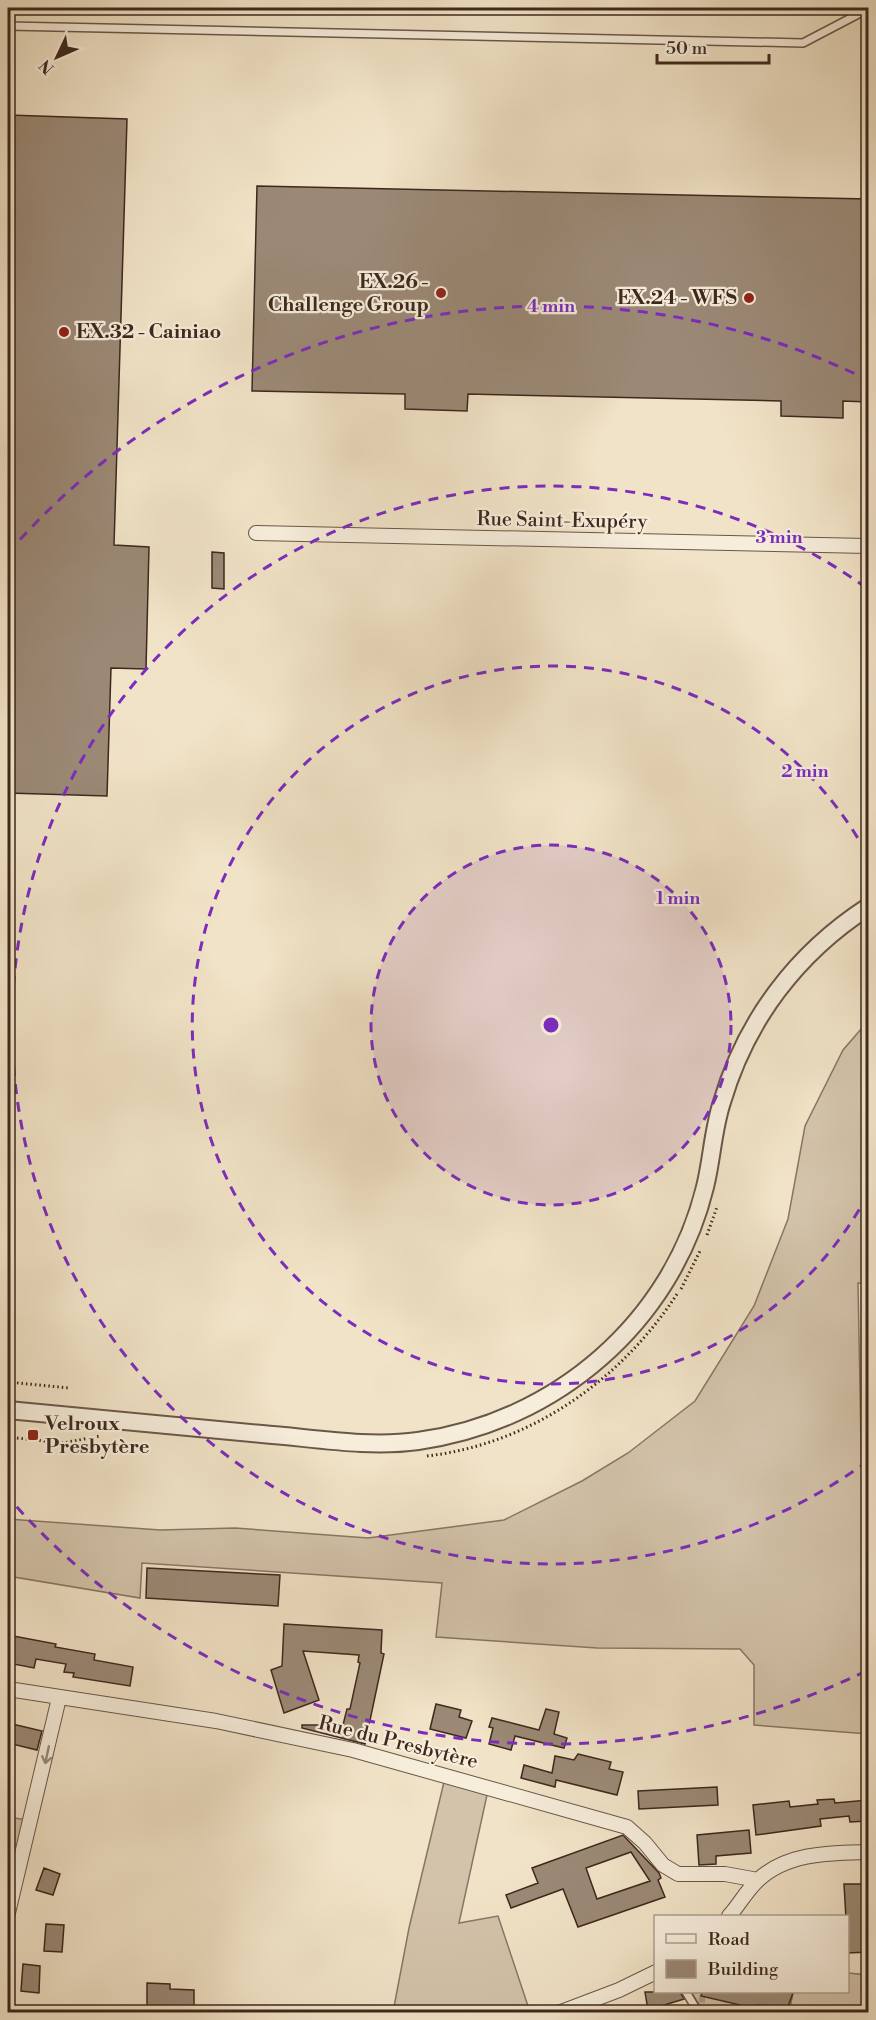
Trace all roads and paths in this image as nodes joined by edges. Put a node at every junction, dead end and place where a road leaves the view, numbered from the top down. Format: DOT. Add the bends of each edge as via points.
graph roads {
  1 [pos="868,9"];
  2 [pos="8,26"];
  3 [pos="256,533"];
  4 [pos="868,546"];
  5 [pos="868,906"];
  6 [pos="718,1201"];
  7 [pos="8,1383"];
  8 [pos="69,1388"];
  9 [pos="8,1410"];
  10 [pos="8,1437"];
  11 [pos="109,1437"];
  12 [pos="425,1457"];
  13 [pos="8,1689"];
  14 [pos="59,1698"];
  15 [pos="868,1852"];
  16 [pos="758,1880"];
  17 [pos="8,1913"];
  18 [pos="731,1915"];
  19 [pos="654,1973"];
  20 [pos="687,1993"];
  21 [pos="561,2013"];
  22 [pos="698,2013"];
  1 -- 2 [label="lane" via="803,43"];
  3 -- 4 [label="street, Rue Saint-Exupéry"];
  5 -- 9 [label="street" via="803,959 752,1028 721,1104 693,1224 658,1293 605,1355 548,1397 473,1429 396,1443"];
  6 -- 12 [label="path" via="709,1232 682,1287 656,1325 616,1367 574,1401 531,1425 489,1443"];
  7 -- 8 [label="path"];
  10 -- 11 [label="path" via="63,1443 90,1436"];
  13 -- 14 [label="street, Rue du Presbytère"];
  14 -- 16 [label="street, Rue du Presbytère" via="216,1721 404,1762 627,1827 663,1865 678,1874 725,1874"];
  14 -- 17 [label="street, one-way"];
  15 -- 16 [label="street" via="806,1857 777,1866"];
  16 -- 18 [label="street"];
  19 -- 21 [label="street"];
  20 -- 22 [label="lane"];
}
